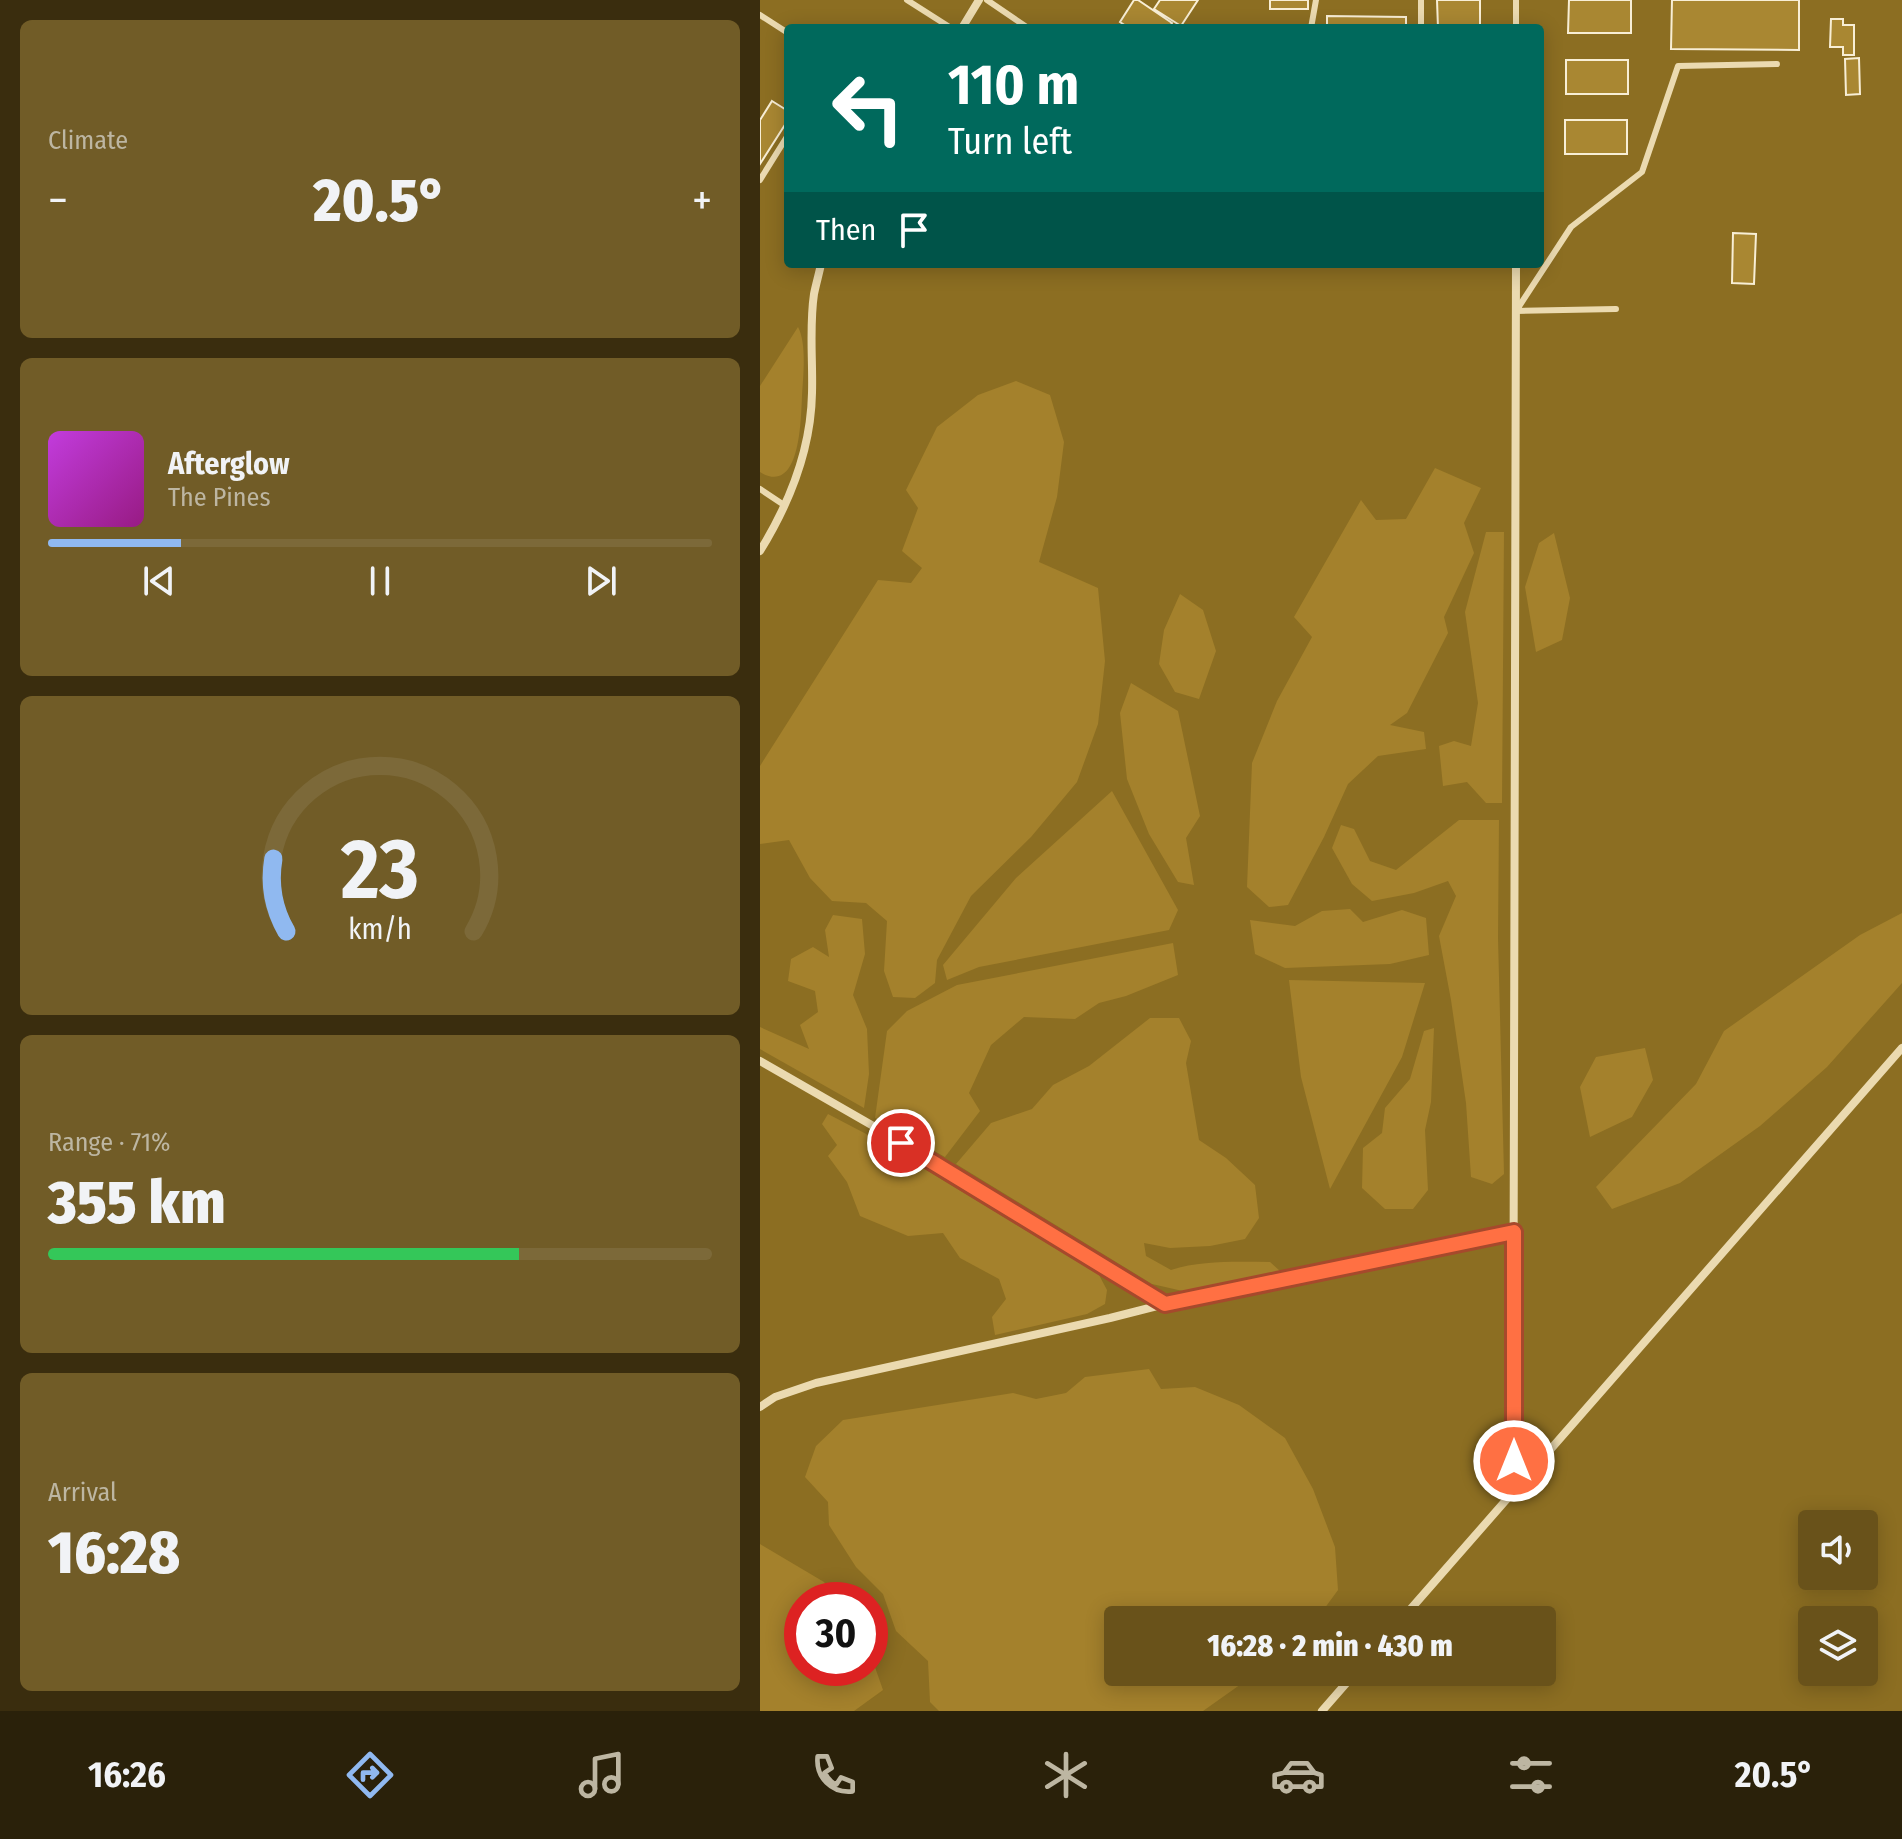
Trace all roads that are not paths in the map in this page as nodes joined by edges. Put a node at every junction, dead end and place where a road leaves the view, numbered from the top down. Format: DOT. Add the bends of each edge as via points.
graph roads {
  1 [pos="907,0"];
  2 [pos="979,0"];
  3 [pos="987,0"];
  4 [pos="1316,0"];
  5 [pos="1421,0"];
  6 [pos="1516,0"];
  7 [pos="760,15"];
  8 [pos="945,24"];
  9 [pos="964,24"];
  10 [pos="1022,24"];
  11 [pos="1312,24"];
  12 [pos="1421,24"];
  13 [pos="1516,24"];
  14 [pos="784,30"];
  15 [pos="1777,64"];
  16 [pos="784,141"];
  17 [pos="760,180"];
  18 [pos="820,268"];
  19 [pos="1516,268"];
  20 [pos="1616,309"];
  21 [pos="1516,311"];
  22 [pos="760,489"];
  23 [pos="784,505"];
  24 [pos="760,551"];
  25 [pos="1902,1048"];
  26 [pos="760,1061"];
  27 [pos="1514,1232"];
  28 [pos="1165,1304"];
  29 [pos="760,1407"];
  30 [pos="1513,1492"];
  31 [pos="1413,1606"];
  32 [pos="1344,1686"];
  33 [pos="1322,1711"];
  1 -- 8 [label="lane"];
  2 -- 9 [label="street"];
  3 -- 10 [label="lane"];
  4 -- 11 [label="lane"];
  5 -- 12 [label="lane"];
  6 -- 13 [label="lane"];
  7 -- 14 [label="lane"];
  15 -- 21 [label="lane" via="1678,66 1642,172 1571,227"];
  16 -- 17 [label="lane"];
  18 -- 23 [label="street" via="814,295 808,435"];
  19 -- 21 [label="street"];
  20 -- 21 [label="lane"];
  21 -- 27 [label="street"];
  22 -- 23 [label="lane"];
  23 -- 24 [label="street"];
  25 -- 30 [label="street"];
  26 -- 28 [label="street"];
  27 -- 28 [label="street"];
  27 -- 30 [label="street"];
  28 -- 29 [label="street" via="816,1383"];
  30 -- 31 [label="street"];
  32 -- 33 [label="street"];
}
